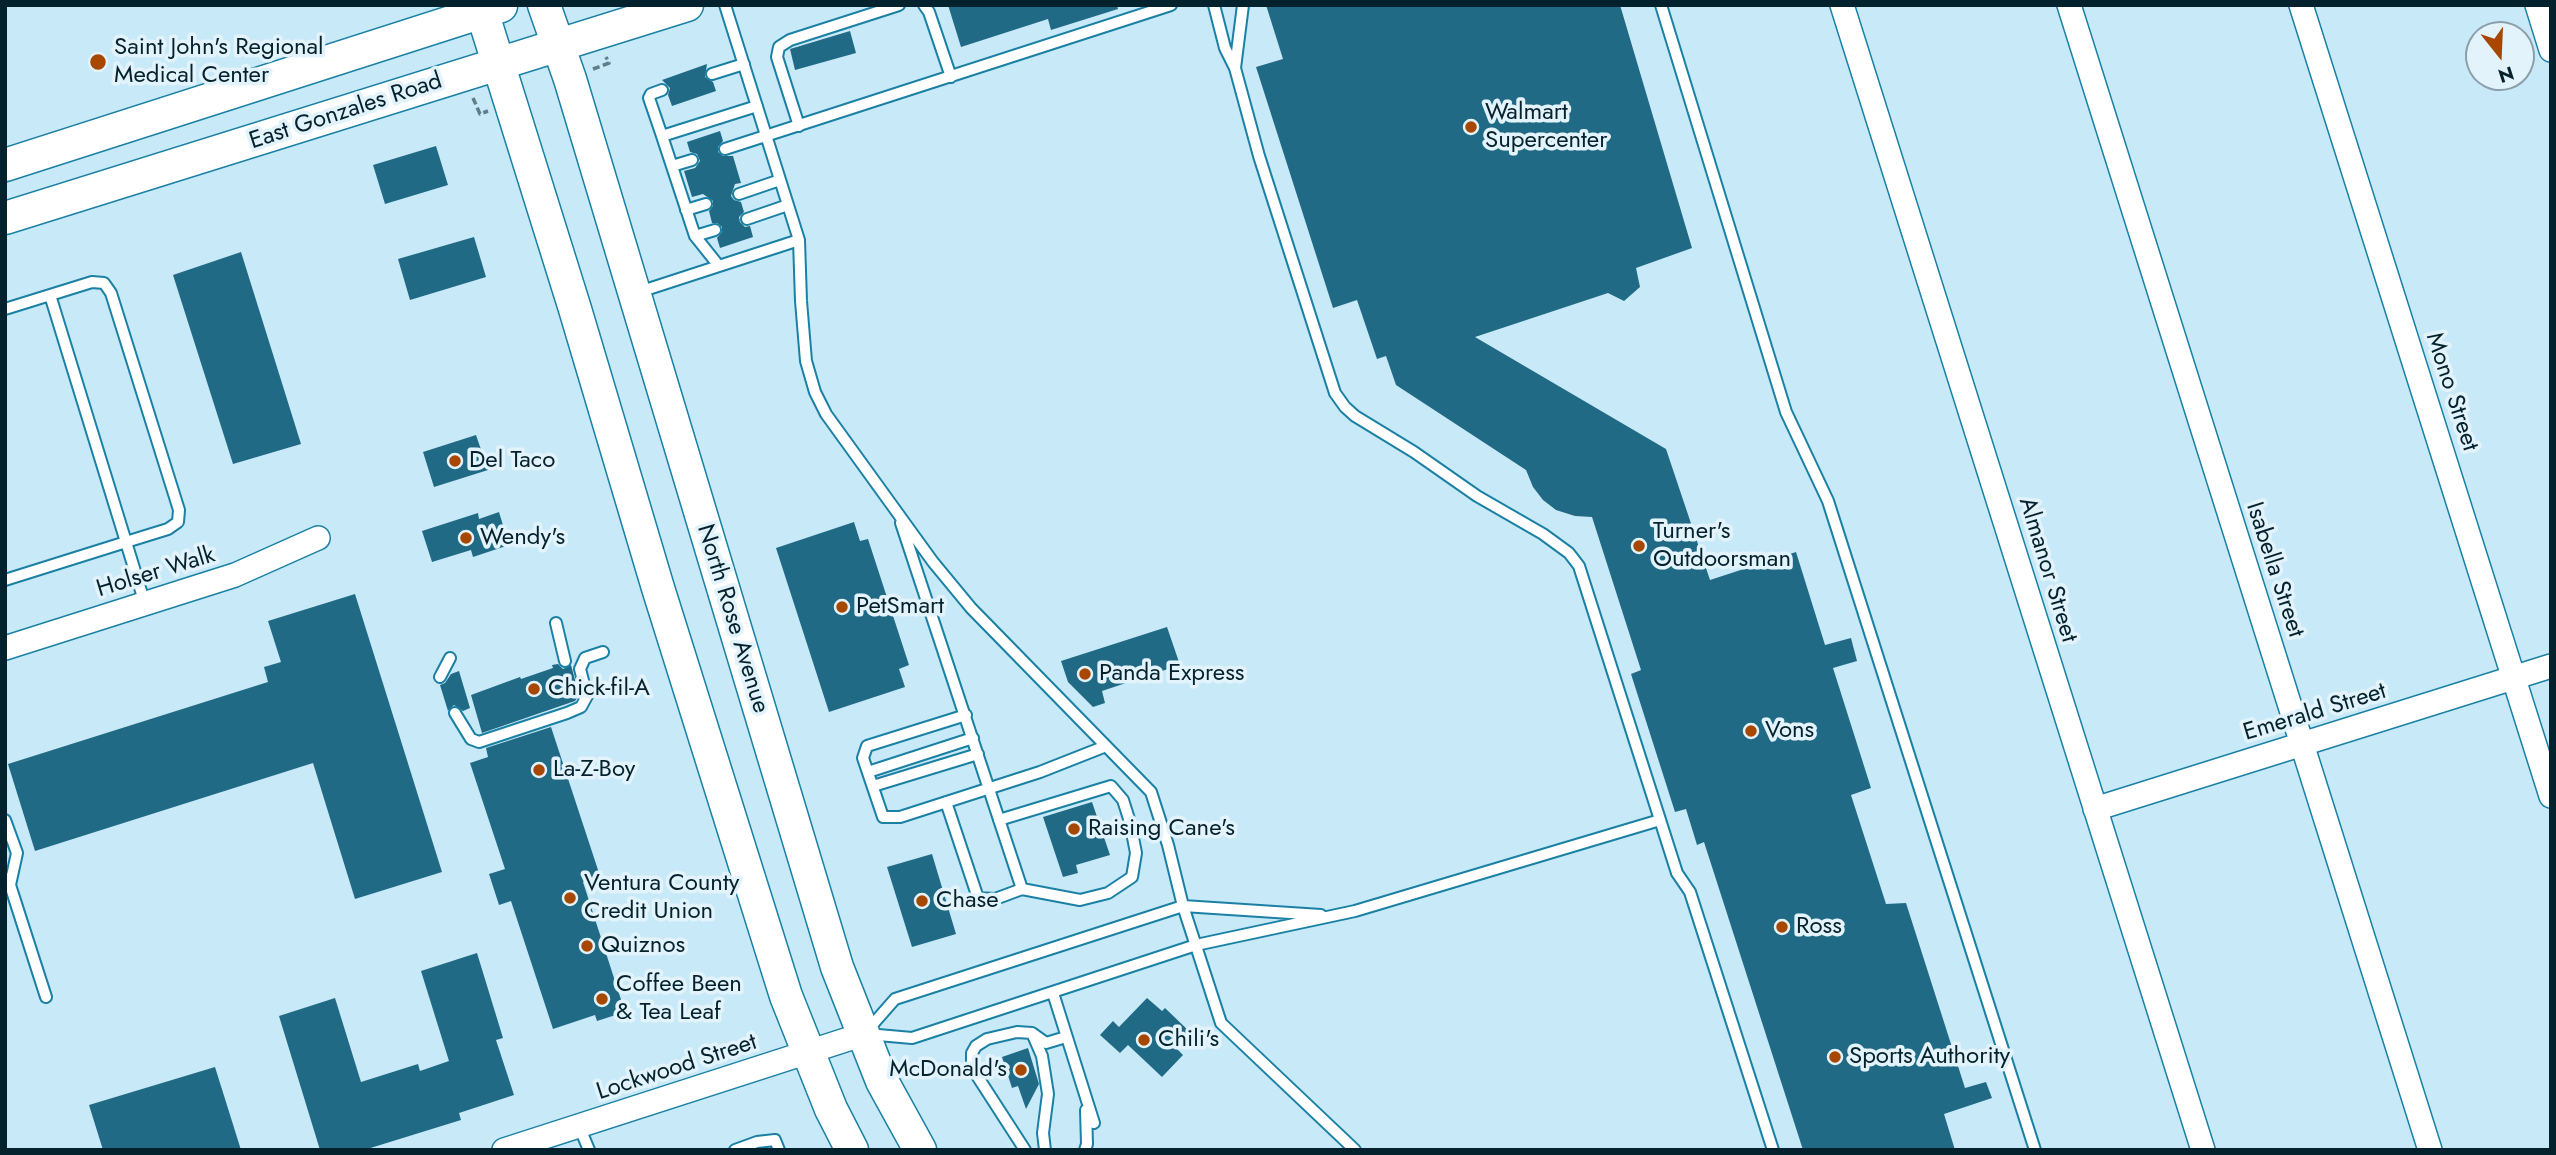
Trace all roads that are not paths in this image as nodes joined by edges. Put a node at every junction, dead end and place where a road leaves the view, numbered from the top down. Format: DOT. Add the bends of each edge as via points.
graph roads {
  1 [pos="544,5"];
  2 [pos="687,5"];
  3 [pos="725,5"];
  4 [pos="899,5"];
  5 [pos="924,5"];
  6 [pos="1171,5"];
  7 [pos="1214,5"];
  8 [pos="1243,5"];
  9 [pos="1661,5"];
  10 [pos="1842,5"];
  11 [pos="2069,5"];
  12 [pos="2301,5"];
  13 [pos="488,7"];
  14 [pos="2543,12"];
  15 [pos="559,45"];
  16 [pos="2551,50"];
  17 [pos="499,63"];
  18 [pos="744,64"];
  19 [pos="1235,68"];
  20 [pos="712,74"];
  21 [pos="951,77"];
  22 [pos="662,90"];
  23 [pos="757,106"];
  24 [pos="799,126"];
  25 [pos="662,136"];
  26 [pos="766,136"];
  27 [pos="725,149"];
  28 [pos="692,160"];
  29 [pos="5,165"];
  30 [pos="672,166"];
  31 [pos="780,180"];
  32 [pos="738,194"];
  33 [pos="706,204"];
  34 [pos="788,205"];
  35 [pos="686,210"];
  36 [pos="5,218"];
  37 [pos="747,219"];
  38 [pos="715,230"];
  39 [pos="695,236"];
  40 [pos="799,240"];
  41 [pos="719,266"];
  42 [pos="633,293"];
  43 [pos="50,295"];
  44 [pos="5,309"];
  45 [pos="898,513"];
  46 [pos="318,538"];
  47 [pos="126,542"];
  48 [pos="5,580"];
  49 [pos="145,604"];
  50 [pos="556,623"];
  51 [pos="5,648"];
  52 [pos="603,652"];
  53 [pos="565,661"];
  54 [pos="2551,666"];
  55 [pos="2514,678"];
  56 [pos="455,713"];
  57 [pos="966,715"];
  58 [pos="973,738"];
  59 [pos="2302,744"];
  60 [pos="1106,746"];
  61 [pos="978,754"];
  62 [pos="868,772"];
  63 [pos="873,786"];
  64 [pos="989,789"];
  65 [pos="2551,796"];
  66 [pos="946,802"];
  67 [pos="2095,809"];
  68 [pos="5,820"];
  69 [pos="999,820"];
  70 [pos="1660,820"];
  71 [pos="8,881"];
  72 [pos="1022,889"];
  73 [pos="1183,906"];
  74 [pos="1329,916"];
  75 [pos="1196,945"];
  76 [pos="1053,993"];
  77 [pos="46,996"];
  78 [pos="1032,1033"];
  79 [pos="864,1034"];
  80 [pos="1066,1037"];
  81 [pos="808,1054"];
  82 [pos="1086,1096"];
  83 [pos="1094,1123"];
  84 [pos="579,1126"];
  85 [pos="504,1150"];
  86 [pos="589,1150"];
  87 [pos="735,1150"];
  88 [pos="779,1150"];
  89 [pos="852,1150"];
  90 [pos="920,1150"];
  91 [pos="1025,1150"];
  92 [pos="1045,1150"];
  93 [pos="1084,1150"];
  94 [pos="1355,1150"];
  95 [pos="1773,1150"];
  96 [pos="2035,1150"];
  97 [pos="2203,1150"];
  98 [pos="2430,1150"];
  1 -- 15 [label="main road, North Rose Avenue"];
  2 -- 15 [label="main road, East Gonzales Road"];
  3 -- 18 [label="lane"];
  4 -- 24 [label="lane" via="779,47 777,57"];
  5 -- 21 [label="lane"];
  6 -- 21 [label="lane"];
  7 -- 19 [label="lane"];
  8 -- 19 [label="lane"];
  9 -- 96 [label="lane" via="1786,412 1828,501"];
  10 -- 67 [label="street, Almanor Street"];
  11 -- 59 [label="street, Isabella Street"];
  12 -- 55 [label="street, Mono Street"];
  13 -- 17 [label="main road"];
  13 -- 29 [label="main road"];
  14 -- 16 [label="street"];
  15 -- 17 [label="main road, East Gonzales Road"];
  15 -- 42 [label="main road, North Rose Avenue"];
  17 -- 36 [label="main road, East Gonzales Road"];
  17 -- 81 [label="main road" via="662,601"];
  18 -- 20 [label="lane"];
  18 -- 23 [label="lane"];
  19 -- 70 [label="lane" via="1335,393 1355,416 1543,534 1574,559"];
  21 -- 24 [label="lane"];
  22 -- 25 [label="lane" via="649,99"];
  23 -- 25 [label="lane"];
  23 -- 26 [label="lane"];
  24 -- 26 [label="lane"];
  25 -- 30 [label="lane"];
  26 -- 27 [label="lane"];
  26 -- 31 [label="lane"];
  28 -- 30 [label="lane"];
  30 -- 35 [label="lane"];
  31 -- 32 [label="lane"];
  31 -- 34 [label="lane"];
  33 -- 35 [label="lane"];
  34 -- 37 [label="lane"];
  34 -- 40 [label="lane"];
  35 -- 39 [label="lane"];
  38 -- 39 [label="lane"];
  39 -- 41 [label="lane"];
  40 -- 41 [label="lane"];
  40 -- 45 [label="lane" via="806,361 815,392"];
  41 -- 42 [label="lane"];
  42 -- 79 [label="main road, North Rose Avenue" via="837,967"];
  43 -- 44 [label="lane"];
  43 -- 47 [label="lane"];
  43 -- 47 [label="lane" via="92,282 104,283 111,293 179,510 178,522"];
  45 -- 57 [label="lane"];
  45 -- 60 [label="lane" via="971,608"];
  46 -- 49 [label="street, Holser Walk" via="235,575"];
  47 -- 48 [label="lane"];
  47 -- 49 [label="lane"];
  49 -- 51 [label="street, Holser Walk"];
  50 -- 53 [label="lane"];
  52 -- 56 [label="lane" via="585,658 580,669 587,696 579,703 479,742 471,739"];
  54 -- 55 [label="street, Emerald Street"];
  55 -- 59 [label="street, Emerald Street"];
  55 -- 65 [label="street, Mono Street"];
  57 -- 58 [label="lane"];
  57 -- 62 [label="lane" via="867,746 863,758"];
  58 -- 61 [label="lane"];
  58 -- 62 [label="lane"];
  59 -- 67 [label="street, Emerald Street"];
  59 -- 98 [label="street, Isabella Street"];
  60 -- 64 [label="lane"];
  60 -- 73 [label="lane" via="1151,792"];
  61 -- 63 [label="lane"];
  61 -- 64 [label="lane"];
  62 -- 63 [label="lane"];
  63 -- 66 [label="lane" via="883,817 900,817"];
  64 -- 66 [label="lane"];
  64 -- 69 [label="lane"];
  66 -- 72 [label="lane" via="978,898 995,899"];
  67 -- 97 [label="street, Almanor Street"];
  68 -- 71 [label="lane" via="17,853"];
  69 -- 72 [label="lane"];
  69 -- 72 [label="lane" via="1111,786 1123,800 1136,853 1132,877 1108,893 1080,900"];
  70 -- 74 [label="lane"];
  70 -- 95 [label="lane" via="1677,873 1690,892"];
  71 -- 77 [label="lane"];
  73 -- 74 [label="lane"];
  73 -- 75 [label="lane"];
  73 -- 79 [label="lane" via="894,999"];
  74 -- 75 [label="lane"];
  75 -- 76 [label="lane"];
  75 -- 94 [label="lane" via="1221,1023"];
  76 -- 79 [label="lane" via="912,1038"];
  76 -- 80 [label="lane"];
  78 -- 80 [label="lane" via="1046,1043"];
  78 -- 91 [label="lane" via="987,1040 972,1053 972,1068"];
  78 -- 92 [label="lane" via="1042,1056 1048,1094"];
  79 -- 81 [label="street, Lockwood Street"];
  79 -- 90 [label="main road, North Rose Avenue" via="882,1081"];
  80 -- 82 [label="lane"];
  81 -- 84 [label="street, Lockwood Street"];
  81 -- 89 [label="main road"];
  82 -- 83 [label="lane"];
  82 -- 93 [label="lane"];
  84 -- 85 [label="street, Lockwood Street"];
  84 -- 86 [label="lane"];
  87 -- 88 [label="lane" via="775,1140"];
}
